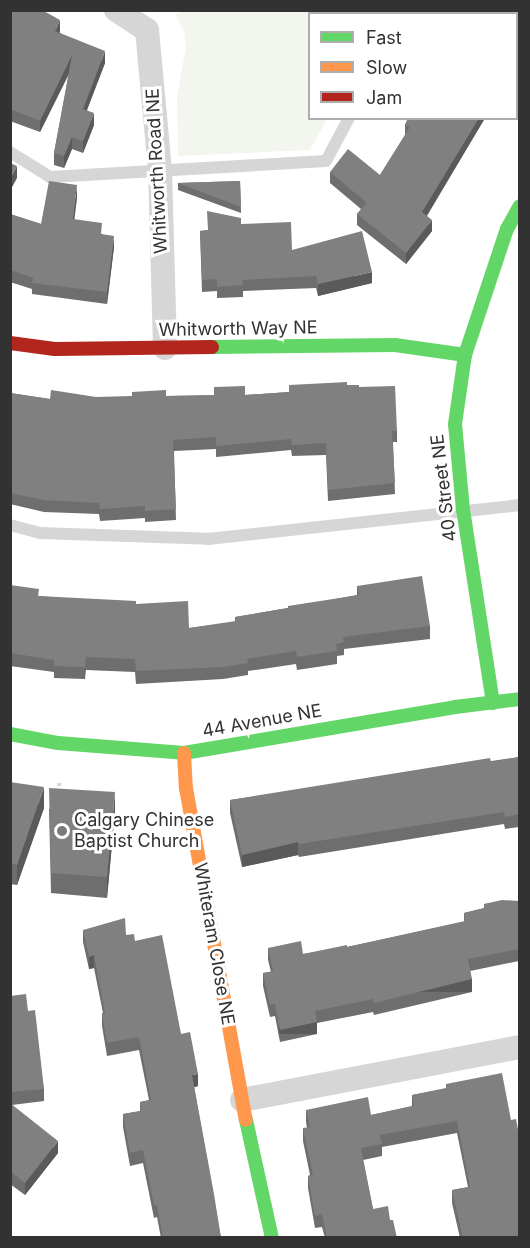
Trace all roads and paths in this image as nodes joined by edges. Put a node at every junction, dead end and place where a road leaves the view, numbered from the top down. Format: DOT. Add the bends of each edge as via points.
graph roads {
  1 [pos="117,10"];
  2 [pos="348,120"];
  3 [pos="10,152"];
  4 [pos="160,169"];
  5 [pos="519,206"];
  6 [pos="10,343"];
  7 [pos="165,348"];
  8 [pos="465,355"];
  9 [pos="519,505"];
  10 [pos="463,510"];
  11 [pos="10,525"];
  12 [pos="519,699"];
  13 [pos="493,703"];
  14 [pos="10,734"];
  15 [pos="184,753"];
  16 [pos="60,780"];
  17 [pos="56,801"];
  18 [pos="519,1047"];
  19 [pos="242,1100"];
  20 [pos="272,1238"];
  1 -- 4 [label="street, Whitworth Road NE" via="147,30"];
  2 -- 4 [label="lane" via="326,160"];
  3 -- 4 [label="lane" via="50,177"];
  4 -- 7 [label="street, Whitworth Road NE"];
  5 -- 8 [label="street, 40 Street NE" via="507,229"];
  6 -- 7 [label="street, Whitworth Way NE" via="55,349"];
  7 -- 8 [label="street, Whitworth Way NE" via="395,345"];
  8 -- 10 [label="street, 40 Street NE" via="455,424"];
  9 -- 10 [label="lane"];
  10 -- 11 [label="lane" via="208,539 40,533"];
  10 -- 13 [label="street, 40 Street NE"];
  12 -- 13 [label="street, 44 Avenue NE"];
  13 -- 15 [label="street, 44 Avenue NE"];
  14 -- 15 [label="street, 44 Avenue NE"];
  15 -- 19 [label="street, Whiteram Close NE" via="186,788"];
  16 -- 17 [label="path"];
  18 -- 19 [label="street"];
  19 -- 20 [label="street, Whiteram Close NE"];
}
